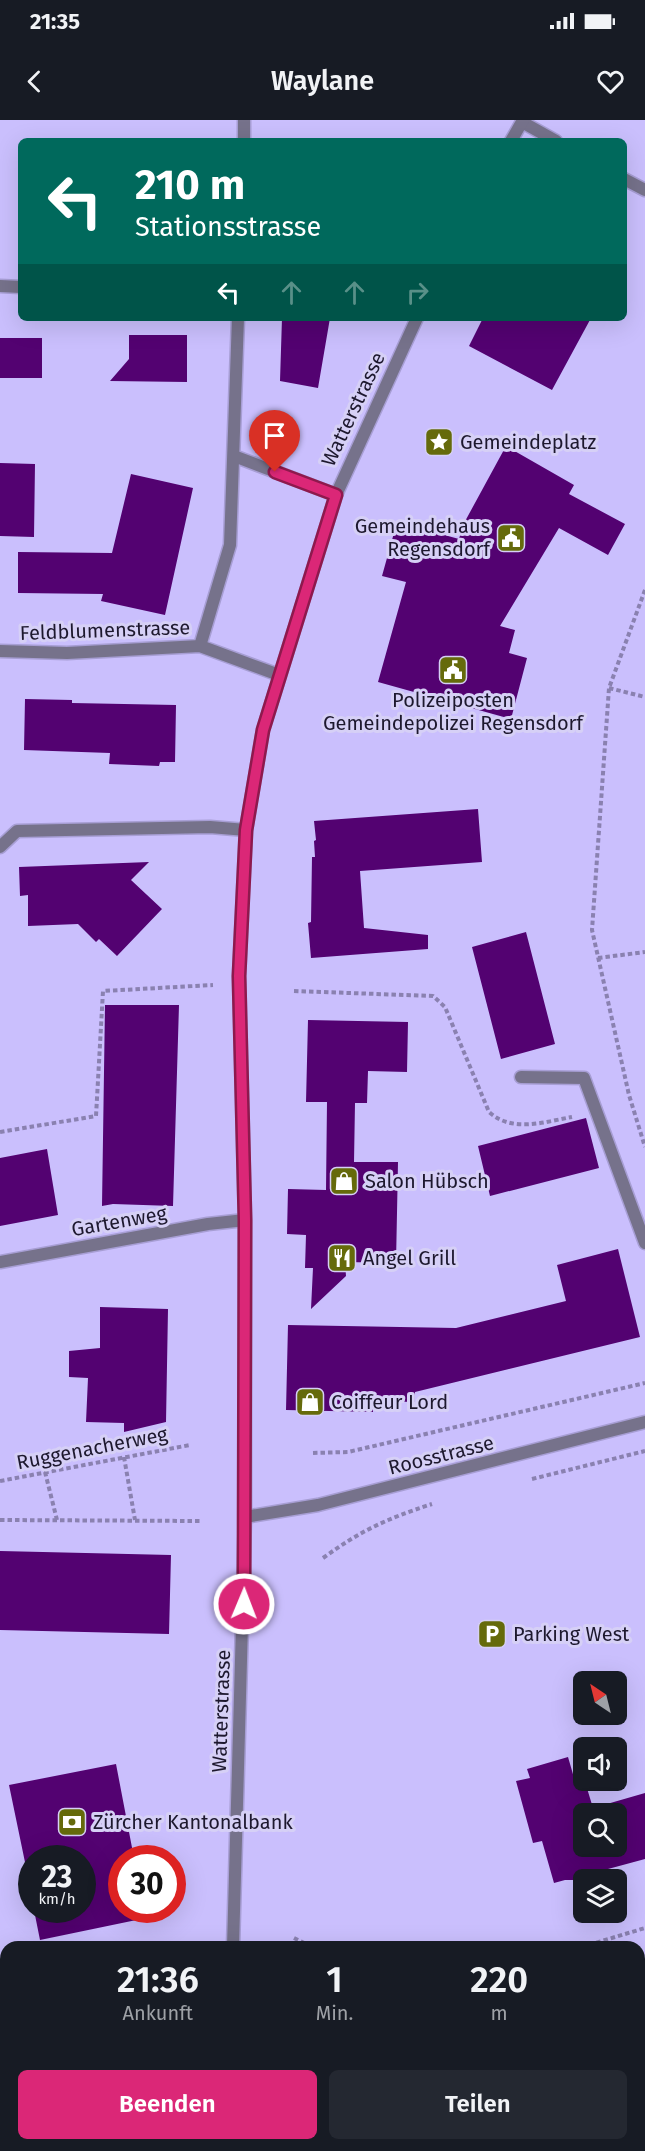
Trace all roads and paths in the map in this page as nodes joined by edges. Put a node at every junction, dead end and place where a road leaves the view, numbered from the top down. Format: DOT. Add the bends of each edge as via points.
graph roads {
  1 [pos="244,120"];
  2 [pos="522,121"];
  3 [pos="244,138"];
  4 [pos="513,138"];
  5 [pos="551,138"];
  6 [pos="627,181"];
  7 [pos="645,190"];
  8 [pos="0,286"];
  9 [pos="18,287"];
  10 [pos="238,321"];
  11 [pos="416,321"];
  12 [pos="234,456"];
  13 [pos="336,495"];
  14 [pos="645,590"];
  15 [pos="200,646"];
  16 [pos="0,651"];
  17 [pos="279,675"];
  18 [pos="609,687"];
  19 [pos="645,697"];
  20 [pos="246,830"];
  21 [pos="0,847"];
  22 [pos="645,952"];
  23 [pos="598,958"];
  24 [pos="213,985"];
  25 [pos="294,991"];
  26 [pos="521,1077"];
  27 [pos="597,1112"];
  28 [pos="0,1132"];
  29 [pos="645,1147"];
  30 [pos="245,1220"];
  31 [pos="645,1243"];
  32 [pos="0,1262"];
  33 [pos="645,1383"];
  34 [pos="645,1422"];
  35 [pos="190,1445"];
  36 [pos="645,1451"];
  37 [pos="313,1453"];
  38 [pos="124,1457"];
  39 [pos="45,1472"];
  40 [pos="0,1480"];
  41 [pos="520,1482"];
  42 [pos="441,1501"];
  43 [pos="245,1517"];
  44 [pos="0,1520"];
  45 [pos="57,1520"];
  46 [pos="135,1520"];
  47 [pos="201,1521"];
  48 [pos="323,1558"];
  49 [pos="645,1928"];
  50 [pos="294,1938"];
  51 [pos="233,1941"];
  52 [pos="300,1941"];
  53 [pos="602,1941"];
  1 -- 3 [label="street"];
  2 -- 4 [label="street"];
  2 -- 5 [label="street"];
  6 -- 7 [label="street"];
  8 -- 9 [label="street"];
  10 -- 12 [label="street"];
  11 -- 13 [label="street, Watterstrasse"];
  12 -- 13 [label="street"];
  12 -- 15 [label="street" via="230,545"];
  13 -- 17 [label="street, Watterstrasse"];
  14 -- 18 [label="path"];
  15 -- 16 [label="street, Feldblumenstrasse" via="67,653"];
  15 -- 17 [label="street, Feldblumenstrasse"];
  17 -- 20 [label="street, Watterstrasse" via="263,730"];
  18 -- 19 [label="path"];
  18 -- 23 [label="path" via="592,930"];
  20 -- 21 [label="street" via="210,827 17,831"];
  20 -- 30 [label="street, Watterstrasse" via="239,976"];
  22 -- 23 [label="path"];
  23 -- 29 [label="path"];
  24 -- 28 [label="path" via="103,991 96,1116"];
  25 -- 27 [label="path" via="433,996 445,1007 489,1112 498,1120 529,1125"];
  26 -- 27 [label="street" via="584,1078"];
  27 -- 31 [label="street"];
  30 -- 32 [label="street, Gartenweg"];
  30 -- 43 [label="street, Watterstrasse"];
  33 -- 37 [label="path" via="348,1452"];
  34 -- 43 [label="street, Roosstrasse" via="318,1505"];
  35 -- 38 [label="path, Ruggenacherweg"];
  36 -- 41 [label="path"];
  38 -- 39 [label="path, Ruggenacherweg"];
  38 -- 46 [label="path"];
  39 -- 40 [label="path, Ruggenacherweg"];
  39 -- 45 [label="path"];
  42 -- 48 [label="path" via="386,1519 354,1535"];
  43 -- 51 [label="street, Watterstrasse"];
  44 -- 45 [label="path"];
  45 -- 46 [label="path"];
  46 -- 47 [label="path"];
  49 -- 53 [label="path"];
  50 -- 52 [label="path"];
}
